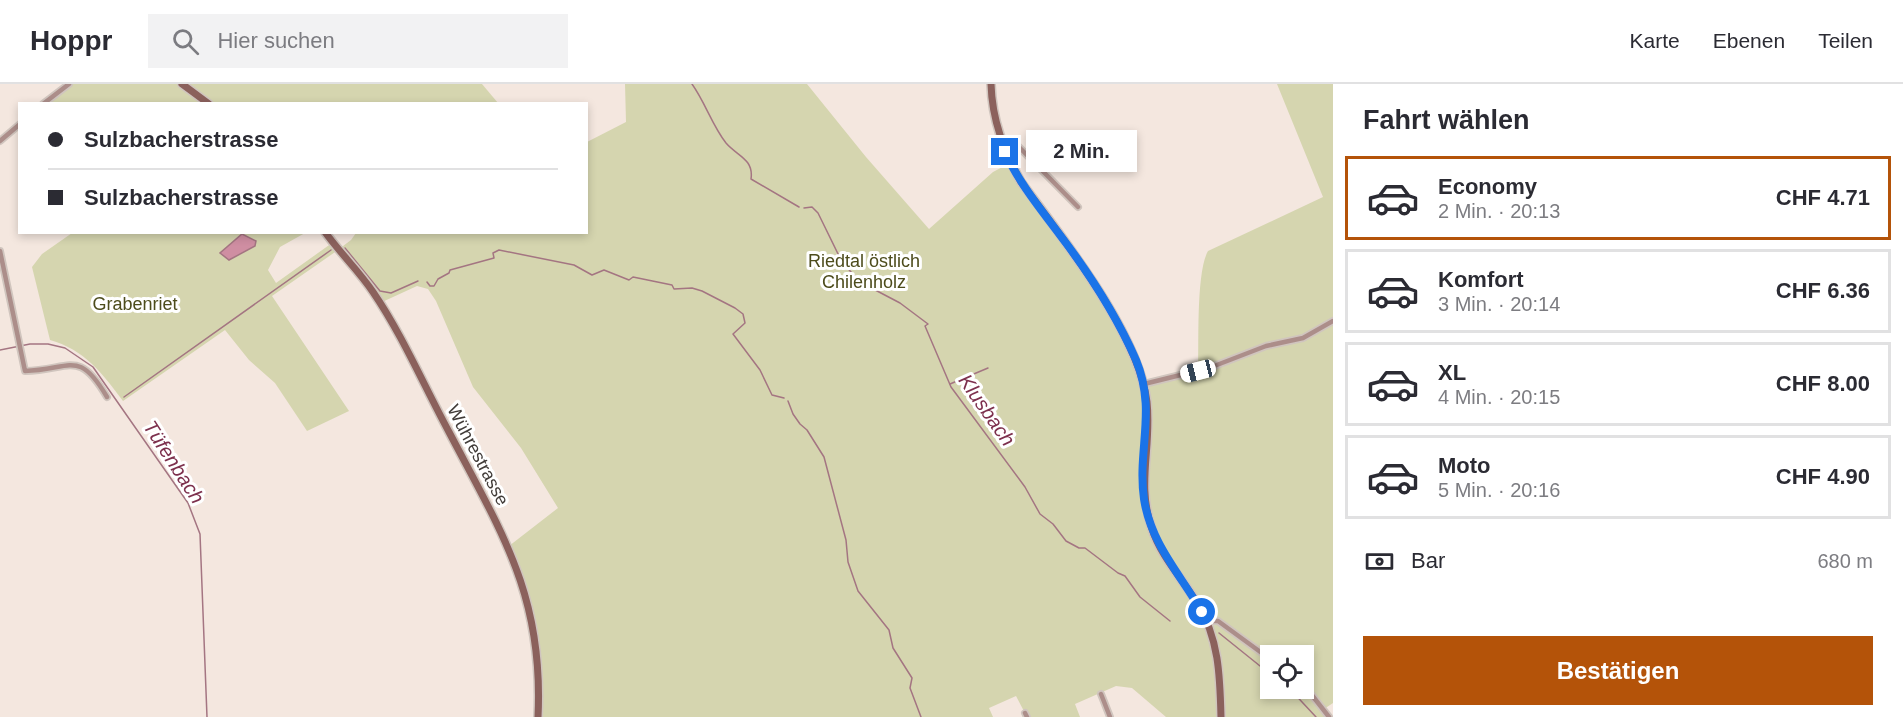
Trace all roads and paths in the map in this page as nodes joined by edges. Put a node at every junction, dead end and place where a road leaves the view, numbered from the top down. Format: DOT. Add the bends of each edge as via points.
graph roads {
  1 [pos="69,84"];
  2 [pos="182,84"];
  3 [pos="992,84"];
  4 [pos="46,102"];
  5 [pos="206,102"];
  6 [pos="18,126"];
  7 [pos="0,141"];
  8 [pos="1001,141"];
  9 [pos="1078,207"];
  10 [pos="327,234"];
  11 [pos="0,251"];
  12 [pos="1333,321"];
  13 [pos="1144,384"];
  14 [pos="107,397"];
  15 [pos="1207,621"];
  16 [pos="1260,652"];
  17 [pos="1101,694"];
  18 [pos="1314,698"];
  19 [pos="538,717"];
  20 [pos="1110,717"];
  21 [pos="1221,717"];
  22 [pos="1329,717"];
  1 -- 4 [label="street"];
  2 -- 5 [label="street"];
  3 -- 8 [label="street"];
  6 -- 7 [label="street"];
  8 -- 9 [label="street" via="1018,146"];
  8 -- 13 [label="street" via="1021,182 1099,293 1131,350"];
  10 -- 19 [label="street, Wührestrasse" via="380,303 509,546 536,638"];
  11 -- 14 [label="street" via="25,372 81,365"];
  12 -- 13 [label="street" via="1303,338"];
  13 -- 15 [label="street" via="1148,418 1143,483 1148,517 1162,552"];
  15 -- 16 [label="street" via="1218,621"];
  15 -- 21 [label="street" via="1218,656"];
  17 -- 20 [label="street"];
  18 -- 22 [label="street"];
}
